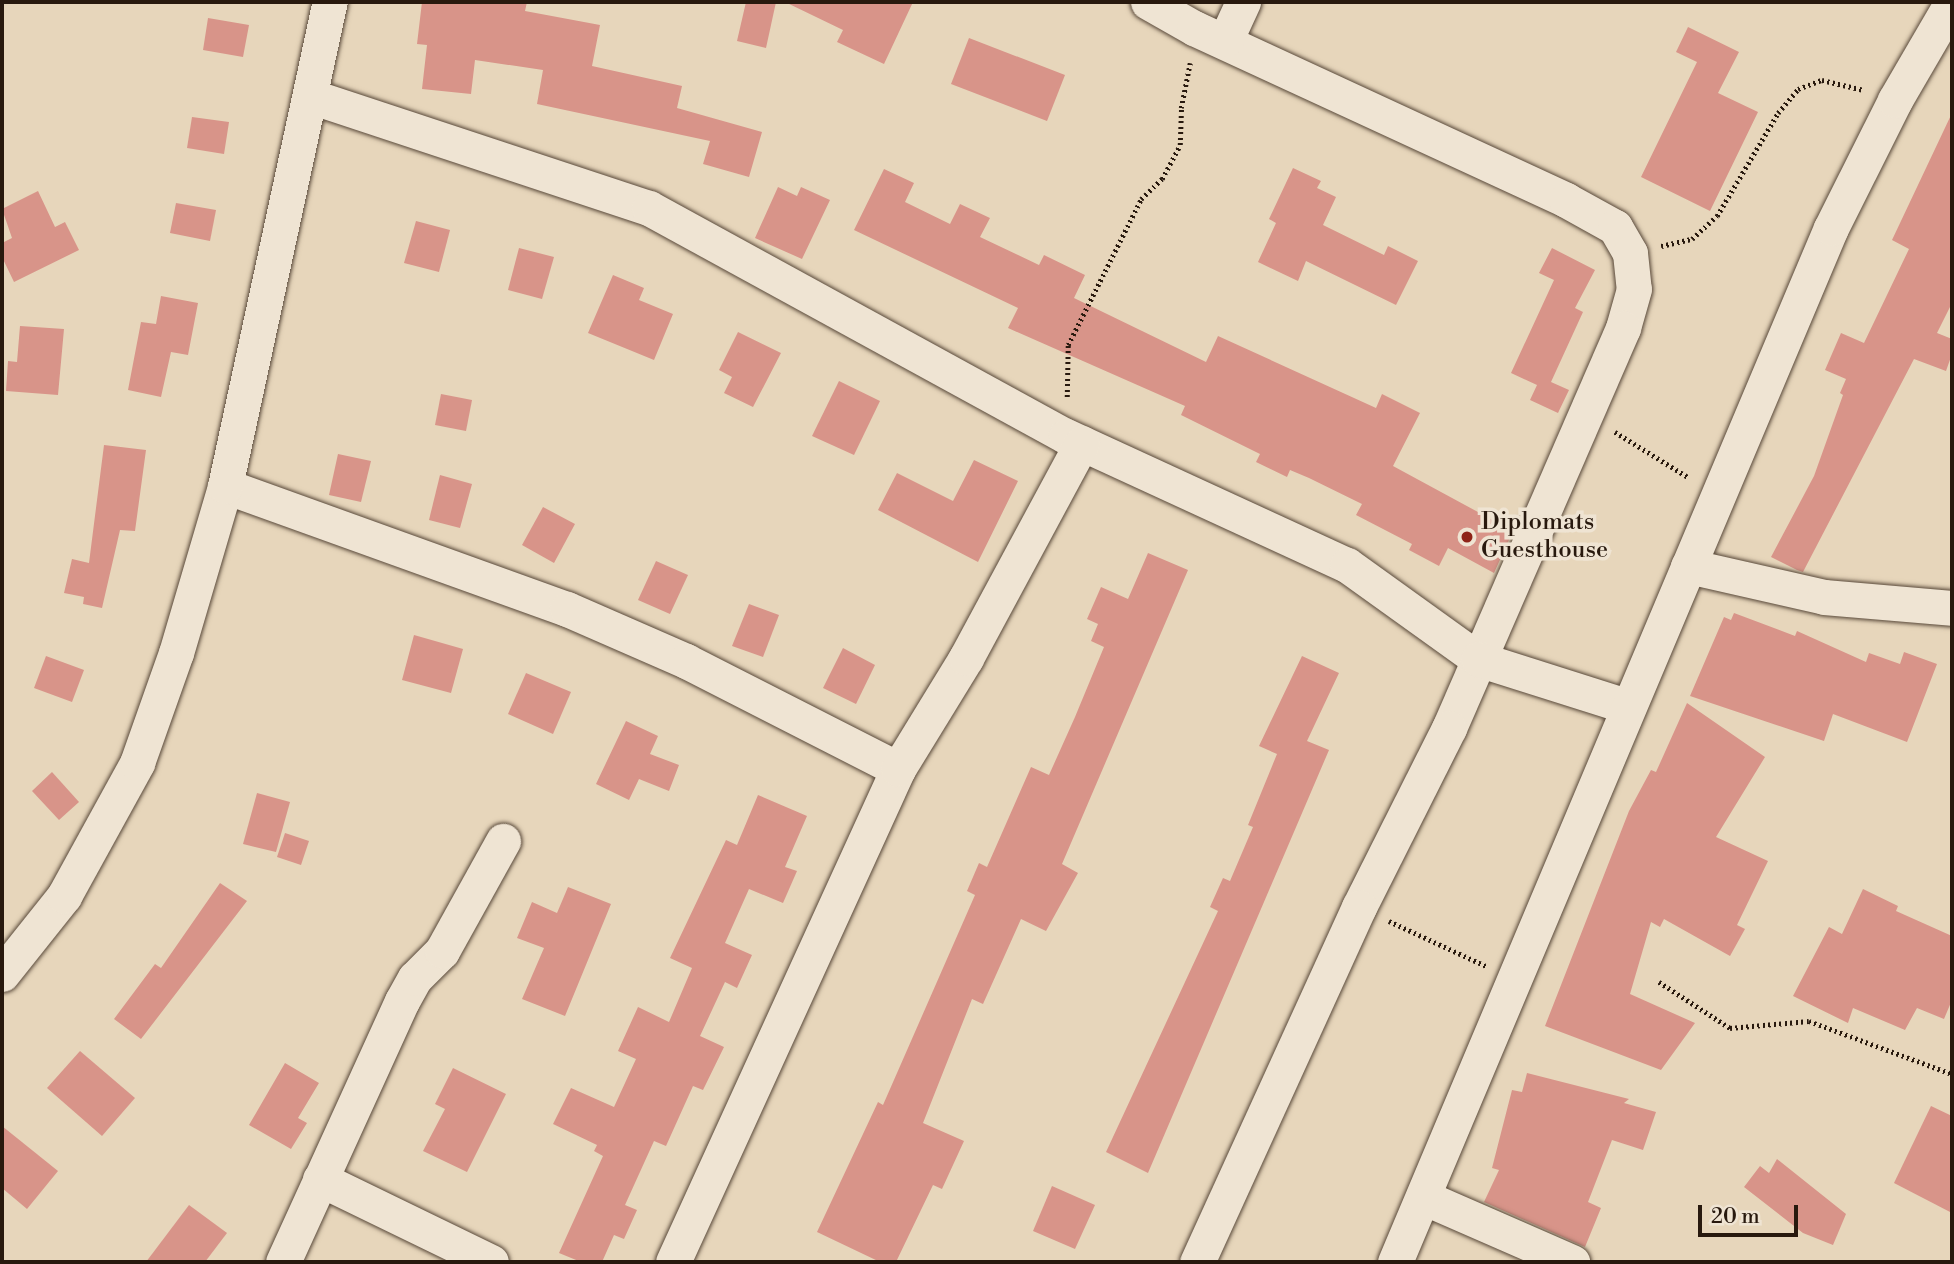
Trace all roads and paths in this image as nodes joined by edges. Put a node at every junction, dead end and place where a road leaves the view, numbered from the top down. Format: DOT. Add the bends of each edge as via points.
graph roads {
  1 [pos="330,2"];
  2 [pos="1148,2"];
  3 [pos="1243,2"];
  4 [pos="1952,2"];
  5 [pos="1210,33"];
  6 [pos="310,96"];
  7 [pos="1895,100"];
  8 [pos="1630,253"];
  9 [pos="1584,414"];
  10 [pos="1074,440"];
  11 [pos="225,486"];
  12 [pos="1724,491"];
  13 [pos="1689,566"];
  14 [pos="1952,608"];
  15 [pos="1478,659"];
  16 [pos="1626,705"];
  17 [pos="898,769"];
  18 [pos="503,841"];
  19 [pos="1359,907"];
  20 [pos="2,974"];
  21 [pos="1512,978"];
  22 [pos="1659,982"];
  23 [pos="1952,1074"];
  24 [pos="320,1179"];
  25 [pos="1423,1197"];
  26 [pos="283,1262"];
  27 [pos="491,1262"];
  28 [pos="673,1262"];
  29 [pos="1197,1262"];
  30 [pos="1395,1262"];
  31 [pos="1572,1262"];
  1 -- 6 [label="street"];
  2 -- 5 [label="street"];
  3 -- 5 [label="street"];
  4 -- 7 [label="street"];
  5 -- 8 [label="street" via="1566,200 1615,227"];
  5 -- 10 [label="path" via="1181,108 1180,145 1162,179 1140,200 1068,345"];
  6 -- 10 [label="street" via="649,208"];
  6 -- 11 [label="street"];
  7 -- 8 [label="path" via="1822,80 1798,89 1717,216 1692,239"];
  7 -- 12 [label="street" via="1831,228"];
  8 -- 9 [label="street" via="1634,289 1623,328"];
  9 -- 12 [label="path" via="1699,485"];
  9 -- 15 [label="street"];
  10 -- 15 [label="street" via="1347,565"];
  10 -- 17 [label="street" via="966,658"];
  11 -- 17 [label="street" via="567,609 686,661"];
  11 -- 20 [label="street" via="176,653 137,763 64,896"];
  12 -- 13 [label="street"];
  13 -- 14 [label="street" via="1824,597"];
  13 -- 16 [label="street"];
  15 -- 16 [label="street"];
  15 -- 19 [label="street" via="1449,728"];
  16 -- 21 [label="street"];
  17 -- 28 [label="street"];
  18 -- 24 [label="street" via="442,951 415,978 402,1001"];
  19 -- 21 [label="path"];
  19 -- 29 [label="street"];
  21 -- 25 [label="street"];
  22 -- 23 [label="path" via="1730,1028 1809,1021"];
  24 -- 26 [label="street"];
  24 -- 27 [label="street"];
  25 -- 30 [label="street"];
  25 -- 31 [label="street"];
}
